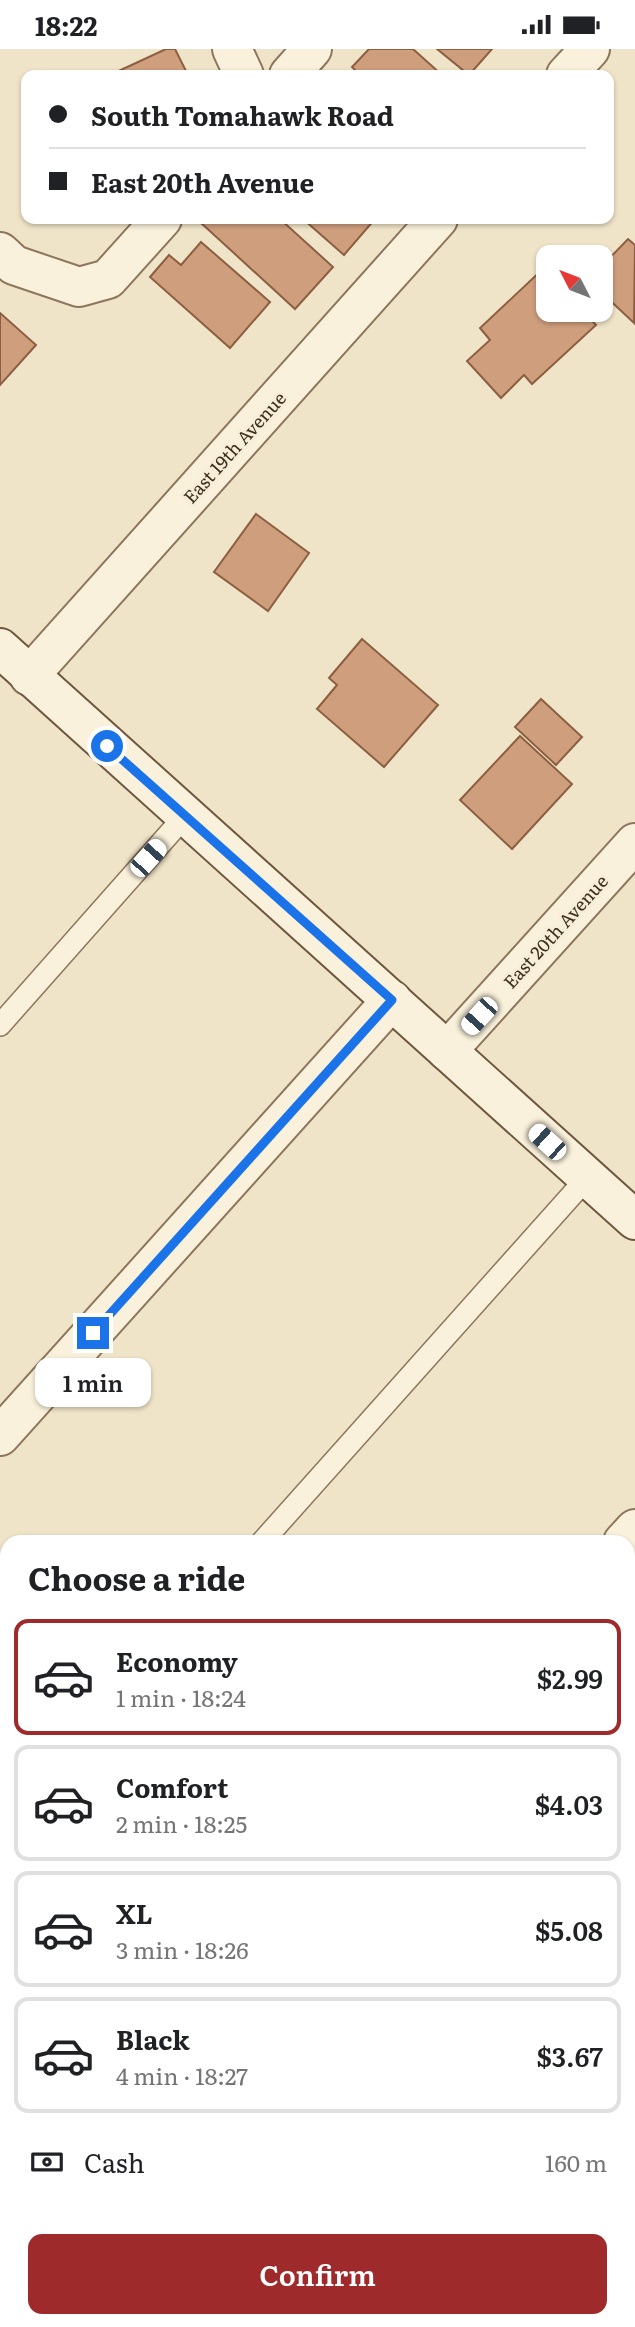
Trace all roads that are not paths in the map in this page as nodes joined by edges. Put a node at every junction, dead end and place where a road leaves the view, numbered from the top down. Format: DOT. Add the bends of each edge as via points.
graph roads {
  1 [pos="232,49"];
  2 [pos="313,49"];
  3 [pos="590,49"];
  4 [pos="242,70"];
  5 [pos="294,70"];
  6 [pos="571,70"];
  7 [pos="158,224"];
  8 [pos="434,224"];
  9 [pos="0,252"];
  10 [pos="0,647"];
  11 [pos="29,676"];
  12 [pos="185,816"];
  13 [pos="635,843"];
  14 [pos="392,1000"];
  15 [pos="0,1025"];
  16 [pos="447,1051"];
  17 [pos="587,1178"];
  18 [pos="635,1220"];
  19 [pos="0,1436"];
  20 [pos="268,1535"];
  1 -- 4 [label="street"];
  2 -- 5 [label="street"];
  3 -- 6 [label="street"];
  7 -- 9 [label="street" via="108,279 79,287 14,265"];
  8 -- 11 [label="street, East 19th Avenue"];
  10 -- 11 [label="street"];
  11 -- 12 [label="street"];
  12 -- 14 [label="street"];
  12 -- 15 [label="lane"];
  13 -- 16 [label="street, East 20th Avenue"];
  14 -- 16 [label="street"];
  14 -- 19 [label="street"];
  16 -- 17 [label="street"];
  17 -- 18 [label="street"];
  17 -- 20 [label="lane"];
}
